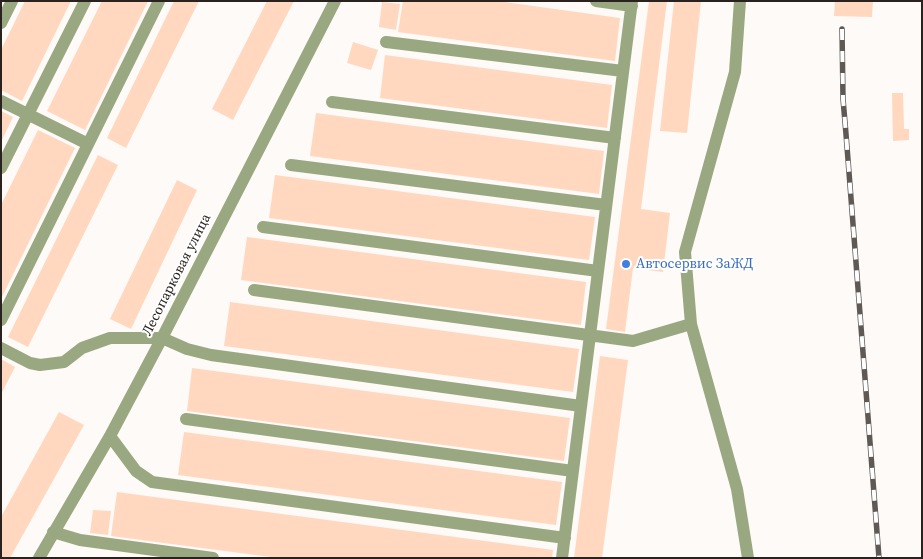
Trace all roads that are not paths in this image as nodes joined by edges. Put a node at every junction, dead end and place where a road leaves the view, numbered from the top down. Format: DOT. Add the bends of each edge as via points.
graph roads {
  1 [pos="12,1"];
  2 [pos="85,1"];
  3 [pos="159,1"];
  4 [pos="335,1"];
  5 [pos="596,1"];
  6 [pos="740,1"];
  7 [pos="632,3"];
  8 [pos="1,23"];
  9 [pos="386,42"];
  10 [pos="624,71"];
  11 [pos="1,101"];
  12 [pos="332,102"];
  13 [pos="28,115"];
  14 [pos="615,138"];
  15 [pos="88,144"];
  16 [pos="291,165"];
  17 [pos="1,168"];
  18 [pos="606,205"];
  19 [pos="264,226"];
  20 [pos="598,271"];
  21 [pos="254,290"];
  22 [pos="1,320"];
  23 [pos="691,324"];
  24 [pos="590,335"];
  25 [pos="162,338"];
  26 [pos="1,348"];
  27 [pos="581,406"];
  28 [pos="186,419"];
  29 [pos="110,436"];
  30 [pos="573,471"];
  31 [pos="53,532"];
  32 [pos="565,538"];
  33 [pos="39,558"];
  34 [pos="213,558"];
  35 [pos="562,558"];
  36 [pos="748,558"];
  1 -- 8 [label="street"];
  2 -- 13 [label="street"];
  3 -- 15 [label="street"];
  4 -- 25 [label="street, Лесопарковая улица"];
  5 -- 7 [label="street"];
  6 -- 23 [label="street" via="735,72 685,252"];
  7 -- 10 [label="street"];
  9 -- 10 [label="street"];
  10 -- 14 [label="street"];
  11 -- 13 [label="street"];
  12 -- 14 [label="street"];
  13 -- 15 [label="street"];
  13 -- 17 [label="street"];
  14 -- 18 [label="street"];
  15 -- 22 [label="street"];
  16 -- 18 [label="street"];
  18 -- 20 [label="street"];
  19 -- 20 [label="street"];
  20 -- 24 [label="street"];
  21 -- 24 [label="street"];
  23 -- 24 [label="street" via="633,341"];
  23 -- 36 [label="street" via="737,490"];
  24 -- 27 [label="street"];
  25 -- 26 [label="street" via="110,338 82,348 64,362 40,365"];
  25 -- 27 [label="street" via="211,355"];
  25 -- 29 [label="street, Лесопарковая улица"];
  27 -- 30 [label="street"];
  28 -- 30 [label="street"];
  29 -- 31 [label="street, Лесопарковая улица"];
  29 -- 32 [label="street" via="136,471 152,482"];
  30 -- 32 [label="street"];
  31 -- 33 [label="street, Лесопарковая улица"];
  31 -- 34 [label="street" via="80,540"];
  32 -- 35 [label="street"];
}
